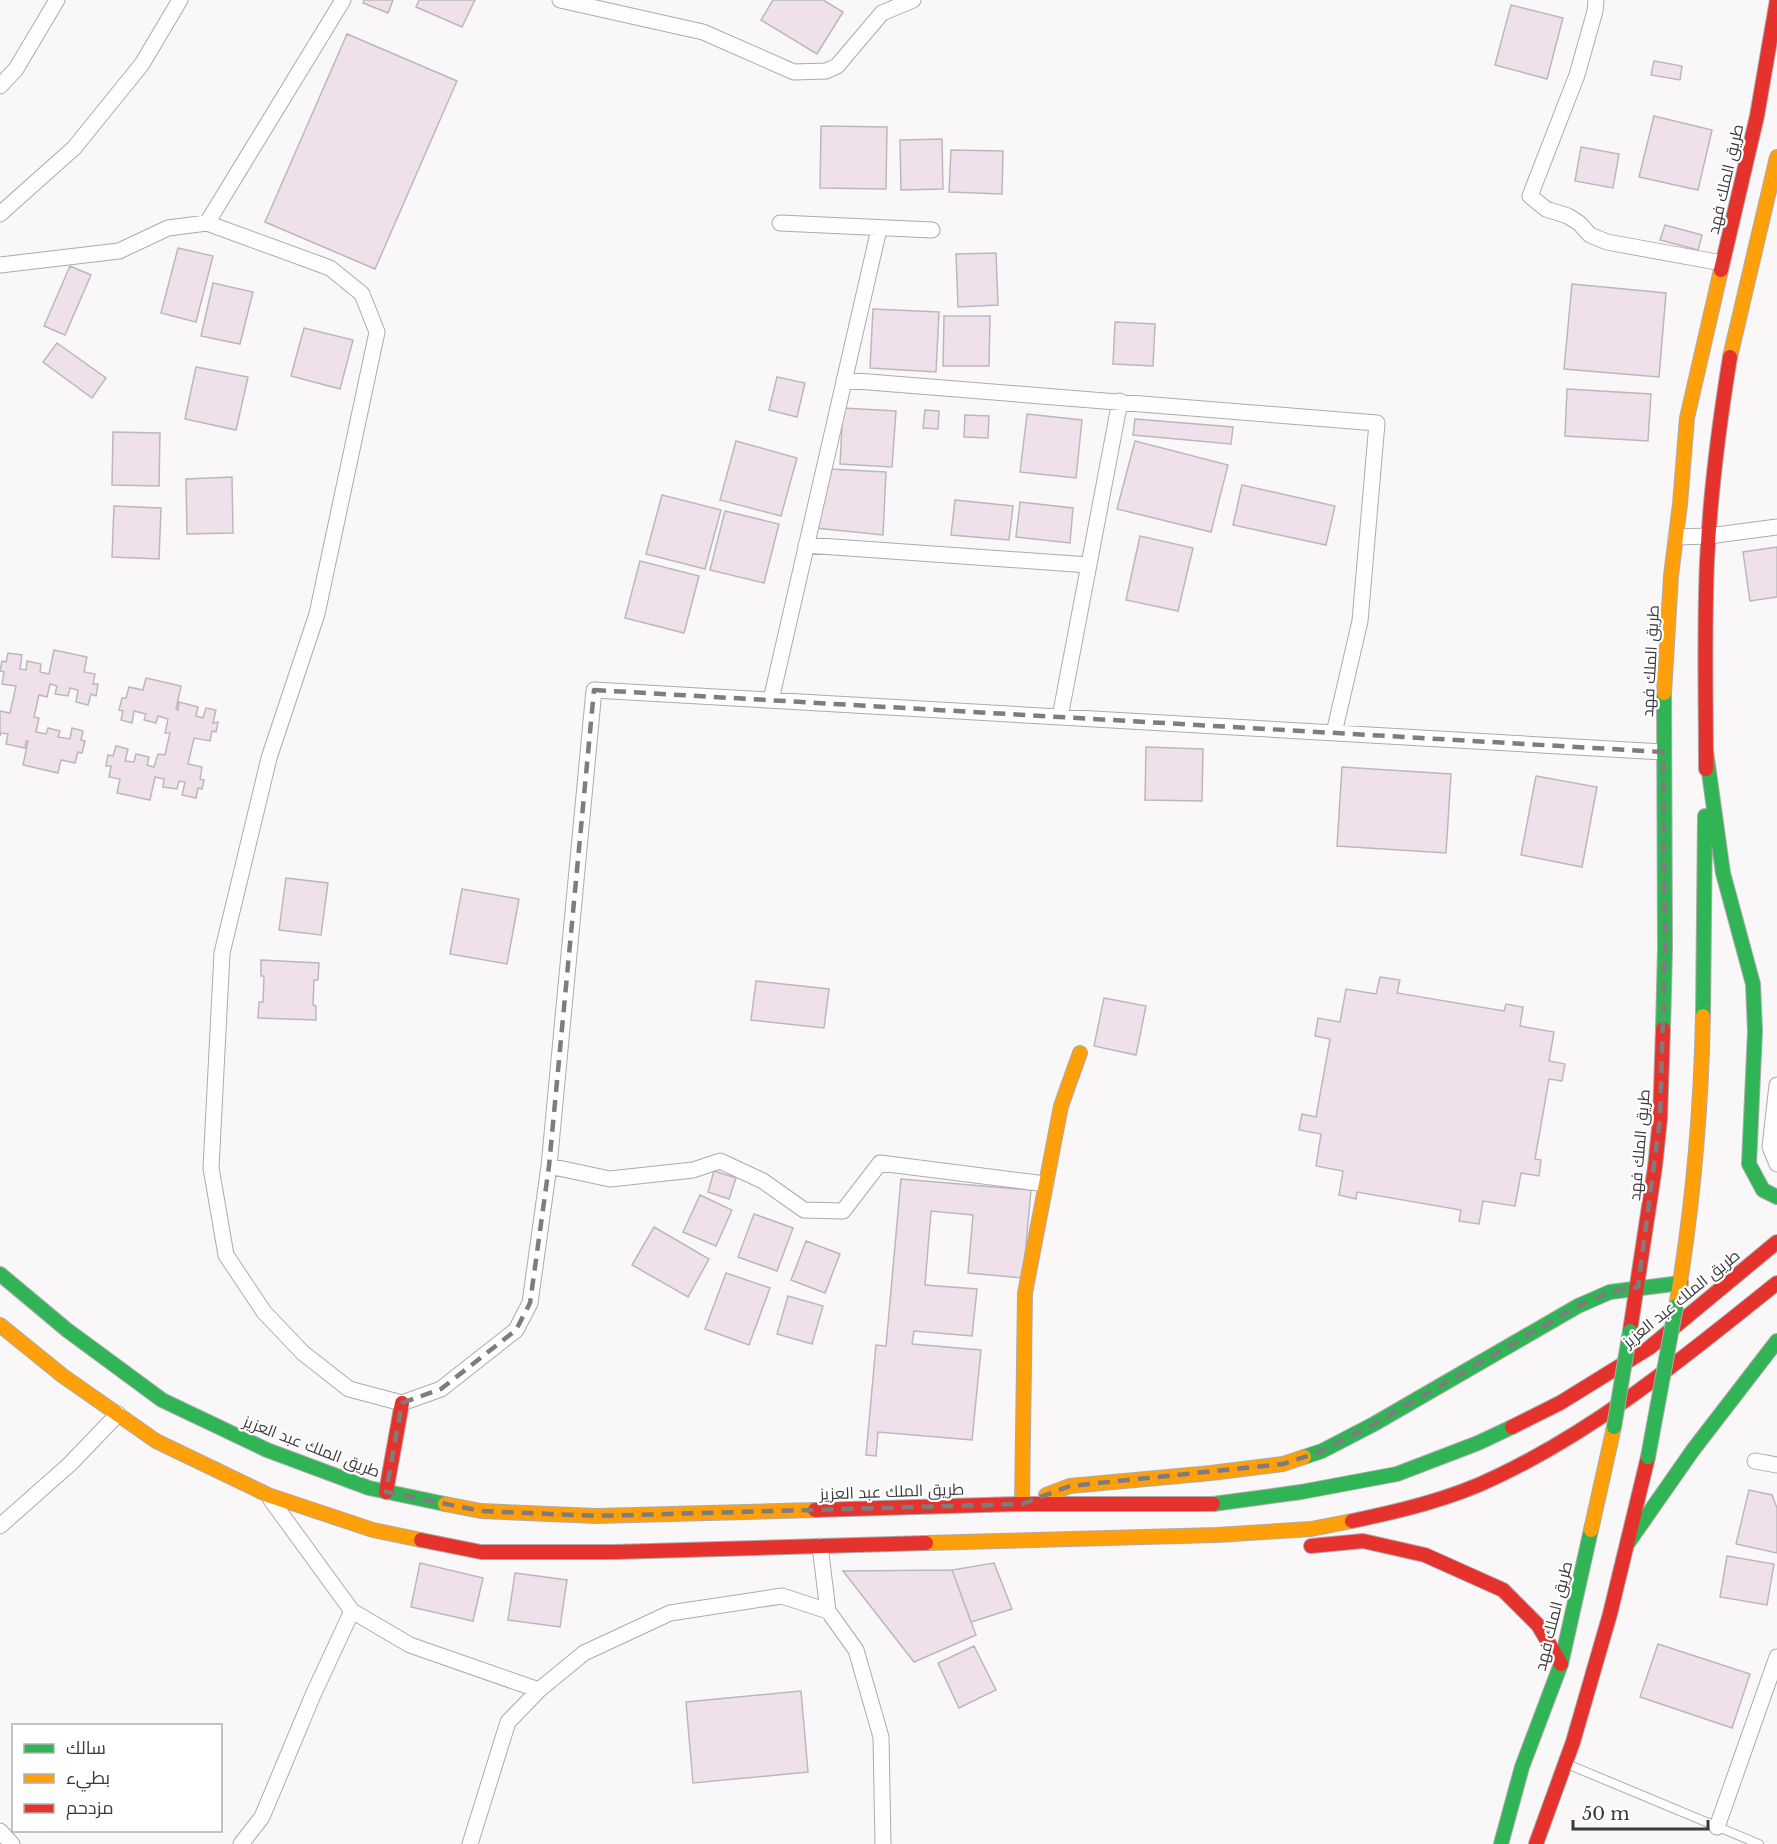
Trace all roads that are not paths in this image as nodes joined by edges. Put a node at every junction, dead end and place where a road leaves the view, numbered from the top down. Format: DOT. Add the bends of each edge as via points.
graph roads {
  1 [pos="57,0"];
  2 [pos="180,0"];
  3 [pos="343,0"];
  4 [pos="560,0"];
  5 [pos="914,0"];
  6 [pos="1596,0"];
  7 [pos="1777,0"];
  8 [pos="0,86"];
  9 [pos="1777,157"];
  10 [pos="0,214"];
  11 [pos="207,223"];
  12 [pos="780,223"];
  13 [pos="879,229"];
  14 [pos="932,230"];
  15 [pos="1722,263"];
  16 [pos="0,265"];
  17 [pos="844,380"];
  18 [pos="1120,401"];
  19 [pos="1777,527"];
  20 [pos="1709,536"];
  21 [pos="1676,537"];
  22 [pos="806,545"];
  23 [pos="1089,565"];
  24 [pos="771,700"];
  25 [pos="1060,717"];
  26 [pos="1334,733"];
  27 [pos="1706,751"];
  28 [pos="1663,752"];
  29 [pos="1080,1053"];
  30 [pos="1777,1085"];
  31 [pos="1777,1164"];
  32 [pos="549,1167"];
  33 [pos="1046,1184"];
  34 [pos="1777,1197"];
  35 [pos="1777,1242"];
  36 [pos="0,1274"];
  37 [pos="1681,1283"];
  38 [pos="1777,1283"];
  39 [pos="1638,1287"];
  40 [pos="0,1325"];
  41 [pos="1777,1341"];
  42 [pos="402,1403"];
  43 [pos="118,1414"];
  44 [pos="1755,1461"];
  45 [pos="1777,1465"];
  46 [pos="386,1492"];
  47 [pos="268,1495"];
  48 [pos="1022,1504"];
  49 [pos="0,1526"];
  50 [pos="1060,1539"];
  51 [pos="1628,1543"];
  52 [pos="820,1546"];
  53 [pos="1251,1546"];
  54 [pos="1298,1547"];
  55 [pos="352,1611"];
  56 [pos="828,1611"];
  57 [pos="1777,1658"];
  58 [pos="1561,1664"];
  59 [pos="539,1690"];
  60 [pos="1566,1764"];
  61 [pos="1717,1827"];
  62 [pos="0,1831"];
  63 [pos="12,1844"];
  64 [pos="241,1844"];
  65 [pos="470,1844"];
  66 [pos="883,1844"];
  67 [pos="1501,1844"];
  68 [pos="1536,1844"];
  69 [pos="1759,1844"];
  1 -- 8 [label="street" via="16,69"];
  2 -- 10 [label="street" via="142,64 74,148"];
  3 -- 11 [label="street"];
  4 -- 5 [label="street" via="703,32 794,72 826,71 837,66 882,13"];
  6 -- 15 [label="street" via="1577,75 1530,196 1607,242"];
  7 -- 15 [label="main road, طريق الملك فهد" via="1757,116"];
  9 -- 20 [label="main road" via="1734,334 1721,411"];
  11 -- 16 [label="street" via="168,228 119,251"];
  11 -- 42 [label="street" via="330,268 362,294 377,332 317,614 269,758 222,953 210,1168 226,1255 264,1312 303,1353 349,1389"];
  12 -- 13 [label="street"];
  13 -- 14 [label="street"];
  13 -- 17 [label="street"];
  15 -- 21 [label="main road, طريق الملك فهد" via="1687,418"];
  17 -- 18 [label="street"];
  17 -- 22 [label="street"];
  18 -- 23 [label="street"];
  18 -- 26 [label="street" via="1377,423 1360,621"];
  19 -- 20 [label="street"];
  20 -- 21 [label="street"];
  20 -- 27 [label="main road"];
  21 -- 28 [label="main road, طريق الملك فهد" via="1665,661"];
  22 -- 23 [label="street"];
  22 -- 24 [label="street"];
  23 -- 25 [label="street"];
  24 -- 25 [label="street"];
  24 -- 32 [label="street" via="594,690"];
  25 -- 26 [label="street"];
  26 -- 28 [label="street"];
  27 -- 34 [label="main road" via="1723,873 1753,984 1755,1031 1749,1164 1763,1190"];
  27 -- 37 [label="main road" via="1701,1106"];
  28 -- 39 [label="main road, طريق الملك فهد" via="1665,949 1660,1119"];
  29 -- 33 [label="main road" via="1061,1106"];
  30 -- 31 [label="street" via="1770,1147"];
  32 -- 33 [label="street" via="610,1179 693,1170 720,1161 763,1181 804,1210 843,1211 880,1163"];
  32 -- 42 [label="street" via="531,1303 516,1330 441,1389"];
  33 -- 48 [label="main road" via="1025,1293"];
  35 -- 48 [label="main road, طريق الملك عبد العزيز" via="1649,1348 1560,1403 1478,1443 1397,1474 1213,1504"];
  36 -- 46 [label="main road, طريق الملك عبد العزيز" via="67,1330 162,1400 267,1450"];
  37 -- 39 [label="main road"];
  37 -- 51 [label="main road, bridge"];
  38 -- 50 [label="main road" via="1655,1380 1575,1434 1495,1478 1408,1510 1311,1529"];
  39 -- 48 [label="main road" via="1610,1292 1578,1306 1322,1451 1272,1465 1070,1486"];
  39 -- 58 [label="main road, طريق الملك فهد, bridge" via="1614,1427"];
  40 -- 43 [label="main road"];
  41 -- 51 [label="main road"];
  42 -- 46 [label="main road"];
  43 -- 47 [label="main road" via="156,1441"];
  43 -- 49 [label="street" via="70,1464"];
  44 -- 45 [label="street"];
  46 -- 48 [label="main road, طريق الملك عبد العزيز" via="481,1511 597,1516"];
  47 -- 52 [label="main road" via="373,1530 481,1552"];
  47 -- 55 [label="street"];
  50 -- 52 [label="main road"];
  50 -- 53 [label="main road"];
  51 -- 60 [label="main road"];
  52 -- 56 [label="street"];
  54 -- 58 [label="main road" via="1363,1541 1425,1555 1503,1590 1538,1625"];
  55 -- 59 [label="street" via="410,1645"];
  55 -- 64 [label="street" via="262,1817"];
  56 -- 59 [label="street" via="782,1596 670,1613 584,1653"];
  56 -- 66 [label="street" via="855,1650 881,1737"];
  57 -- 61 [label="street"];
  58 -- 67 [label="main road, طريق الملك فهد" via="1522,1767"];
  59 -- 65 [label="street" via="508,1722"];
  60 -- 61 [label="lane"];
  60 -- 68 [label="main road"];
  61 -- 69 [label="lane"];
  62 -- 63 [label="street"];
}
